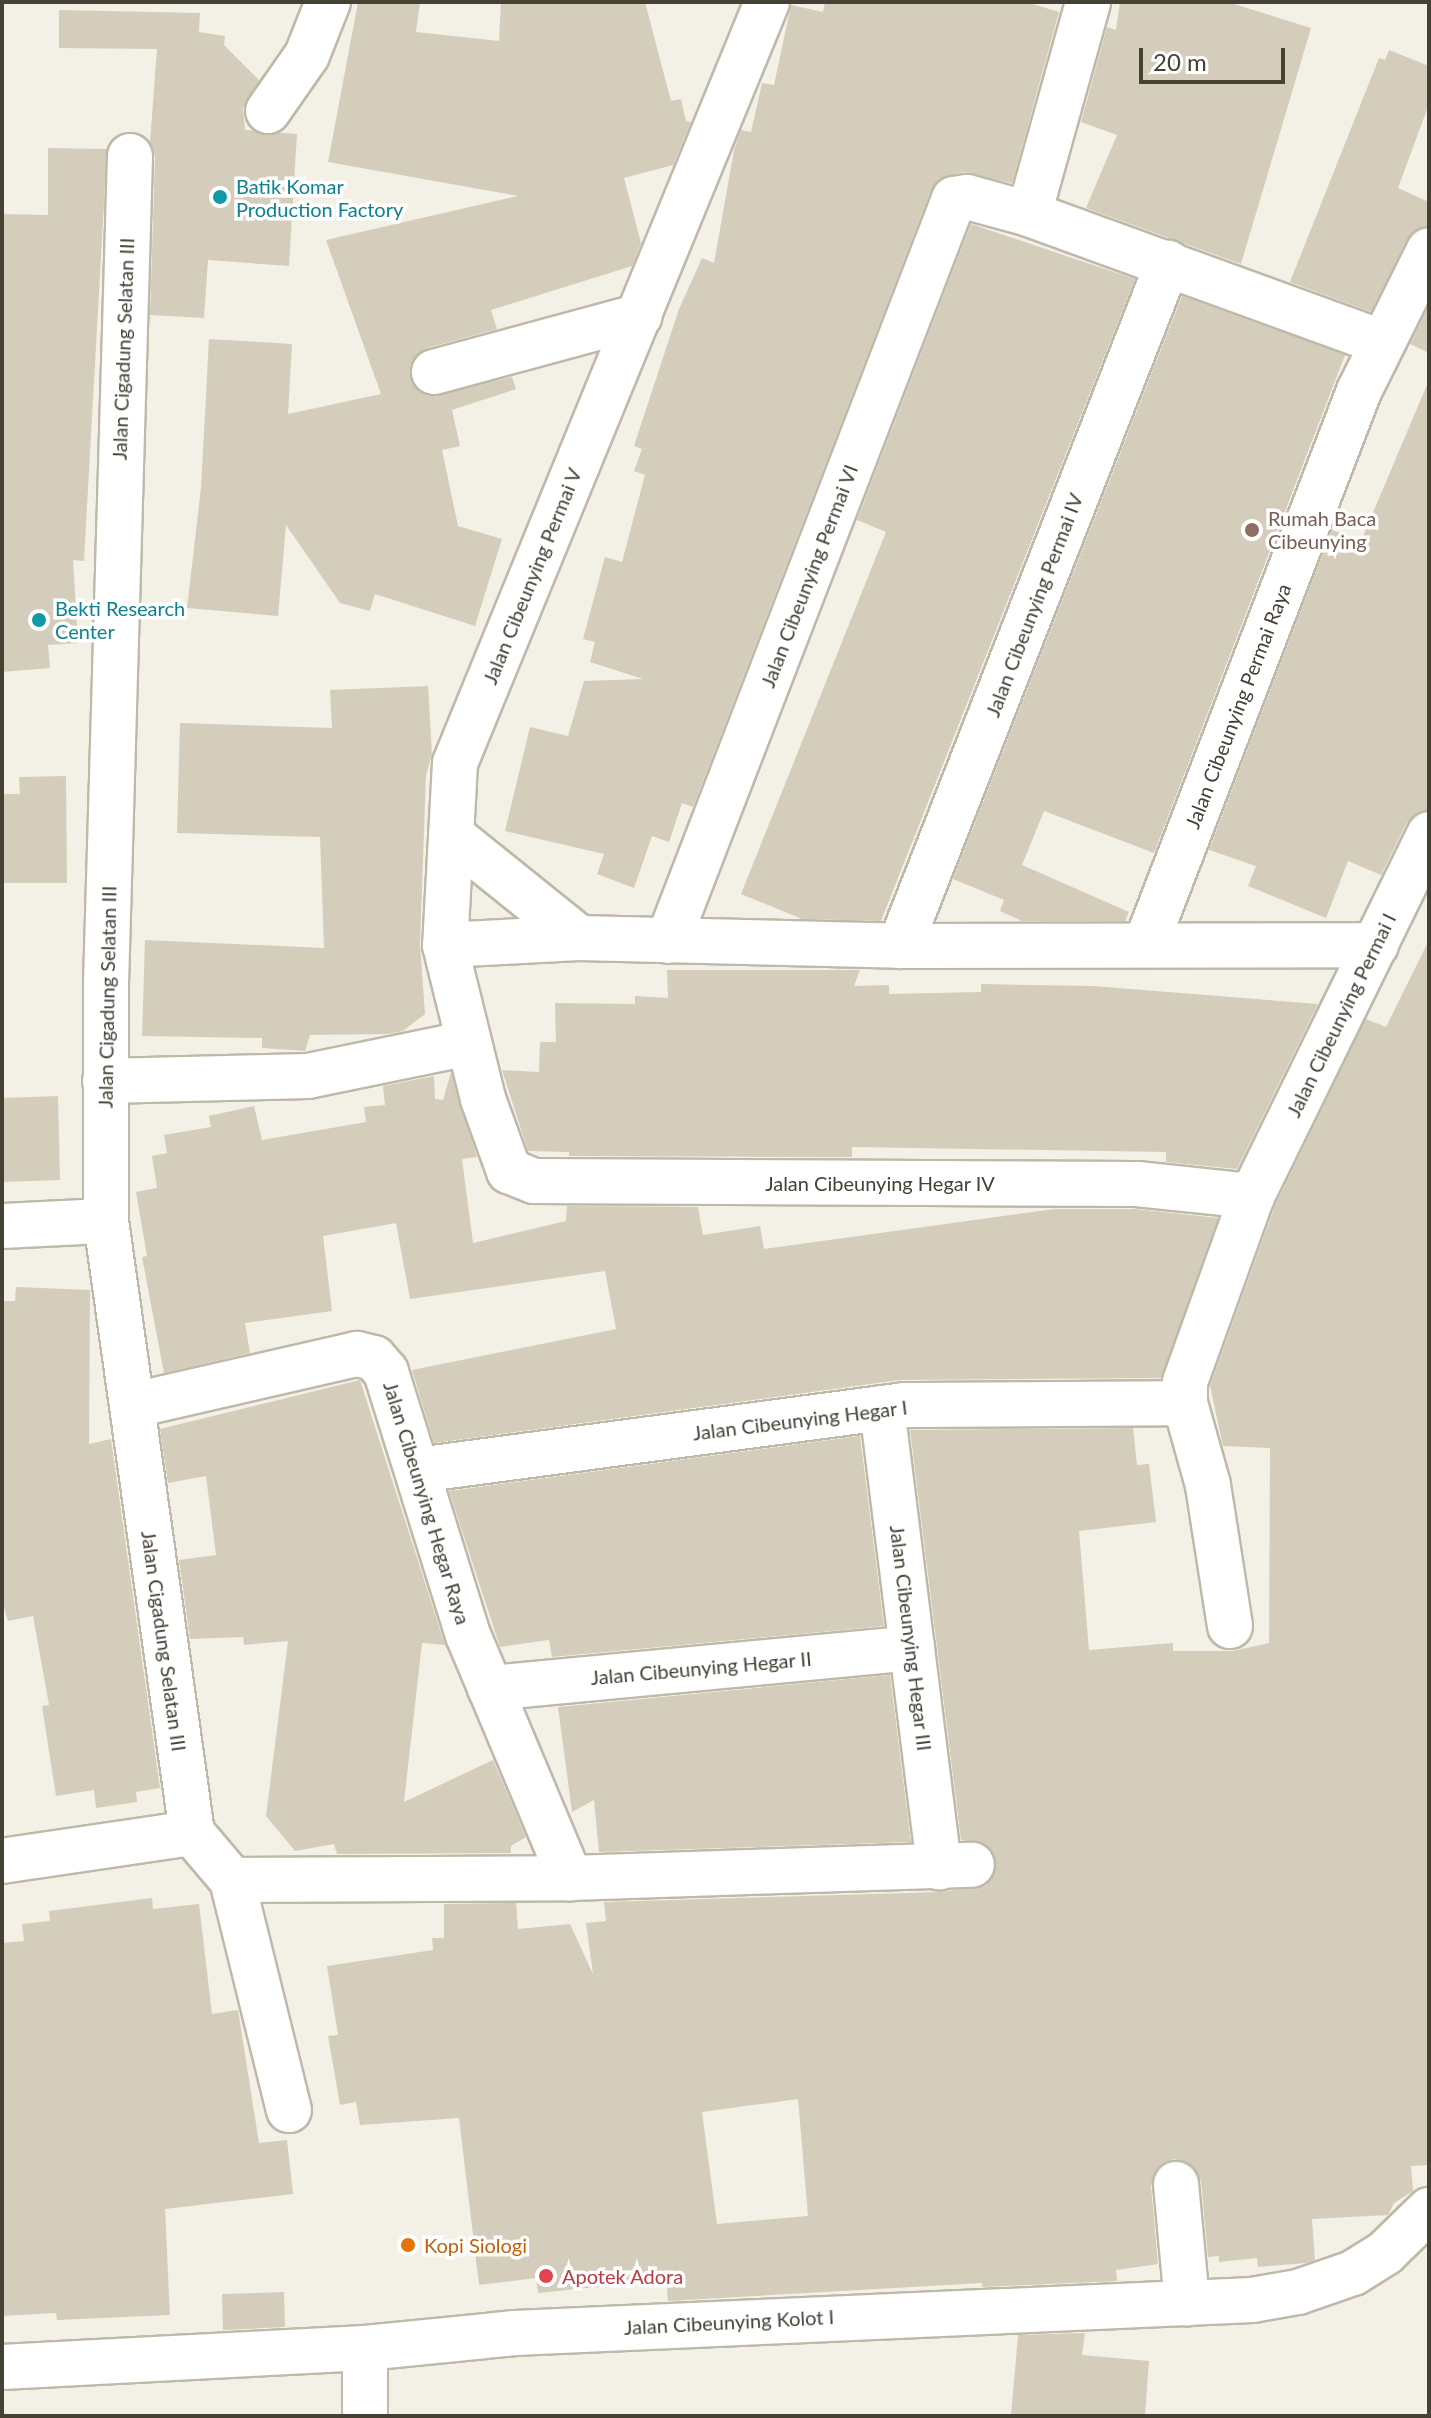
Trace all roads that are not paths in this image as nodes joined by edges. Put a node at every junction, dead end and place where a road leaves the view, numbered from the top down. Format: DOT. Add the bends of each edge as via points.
graph roads {
  1 [pos="328,2"];
  2 [pos="767,2"];
  3 [pos="1088,2"];
  4 [pos="268,111"];
  5 [pos="130,156"];
  6 [pos="1029,214"];
  7 [pos="1429,250"];
  8 [pos="1168,263"];
  9 [pos="640,316"];
  10 [pos="1381,342"];
  11 [pos="434,372"];
  12 [pos="1429,834"];
  13 [pos="451,835"];
  14 [pos="579,938"];
  15 [pos="668,941"];
  16 [pos="1146,944"];
  17 [pos="445,945"];
  18 [pos="1376,945"];
  19 [pos="900,946"];
  20 [pos="469,1043"];
  21 [pos="105,1081"];
  22 [pos="509,1171"];
  23 [pos="1252,1196"];
  24 [pos="106,1221"];
  25 [pos="2,1226"];
  26 [pos="1185,1403"];
  27 [pos="134,1405"];
  28 [pos="882,1408"];
  29 [pos="418,1470"];
  30 [pos="1230,1626"];
  31 [pos="912,1648"];
  32 [pos="490,1688"];
  33 [pos="192,1833"];
  34 [pos="2,1861"];
  35 [pos="570,1878"];
  36 [pos="232,1880"];
  37 [pos="289,2110"];
  38 [pos="1176,2184"];
  39 [pos="1429,2210"];
  40 [pos="1187,2303"];
  41 [pos="365,2348"];
  42 [pos="2,2367"];
  43 [pos="365,2416"];
  1 -- 4 [label="street" via="307,55"];
  2 -- 9 [label="street, Jalan Cibeunying Permai V"];
  3 -- 6 [label="street"];
  5 -- 21 [label="street, Jalan Cigadung Selatan III"];
  6 -- 8 [label="street"];
  6 -- 15 [label="street, Jalan Cibeunying Permai VI" via="967,197 954,199"];
  7 -- 10 [label="street, Jalan Cibeunying Permai Raya"];
  8 -- 10 [label="street"];
  8 -- 19 [label="street, Jalan Cibeunying Permai IV"];
  9 -- 11 [label="street"];
  9 -- 13 [label="street, Jalan Cibeunying Permai V" via="455,763"];
  10 -- 16 [label="street, Jalan Cibeunying Permai Raya"];
  12 -- 18 [label="street, Jalan Cibeunying Permai I"];
  13 -- 14 [label="street"];
  13 -- 17 [label="street, Jalan Cibeunying Permai V"];
  14 -- 15 [label="street"];
  14 -- 17 [label="street"];
  15 -- 19 [label="street"];
  16 -- 18 [label="street"];
  16 -- 19 [label="street"];
  17 -- 20 [label="street, Jalan Cibeunying Permai V"];
  18 -- 23 [label="street, Jalan Cibeunying Permai I"];
  20 -- 21 [label="street" via="308,1076"];
  20 -- 22 [label="street, Jalan Cibeunying Permai V"];
  21 -- 24 [label="street, Jalan Cigadung Selatan III"];
  22 -- 23 [label="street, Jalan Cibeunying Hegar IV" via="534,1181 1137,1184"];
  23 -- 26 [label="street, Jalan Cibeunying Permai I" via="1185,1382"];
  24 -- 25 [label="street"];
  24 -- 27 [label="street, Jalan Cigadung Selatan III"];
  26 -- 28 [label="street, Jalan Cibeunying Hegar I"];
  26 -- 30 [label="street" via="1208,1485"];
  27 -- 29 [label="street, Jalan Cibeunying Hegar Raya" via="357,1354 374,1358 386,1372"];
  27 -- 33 [label="street, Jalan Cigadung Selatan III"];
  28 -- 29 [label="street, Jalan Cibeunying Hegar I"];
  28 -- 31 [label="street, Jalan Cibeunying Hegar III"];
  29 -- 32 [label="street, Jalan Cibeunying Hegar Raya" via="468,1635"];
  31 -- 32 [label="street, Jalan Cibeunying Hegar II"];
  31 -- 35 [label="street, Jalan Cibeunying Hegar III" via="956,1866"];
  32 -- 35 [label="street, Jalan Cibeunying Hegar Raya"];
  33 -- 34 [label="street"];
  33 -- 36 [label="street"];
  35 -- 36 [label="street"];
  36 -- 37 [label="street"];
  38 -- 40 [label="street"];
  39 -- 40 [label="street, Jalan Cibeunying Kolot I" via="1385,2253 1353,2273 1298,2292"];
  40 -- 41 [label="street, Jalan Cibeunying Kolot I" via="515,2333"];
  41 -- 42 [label="street, Jalan Cibeunying Kolot I"];
  41 -- 43 [label="street"];
}
